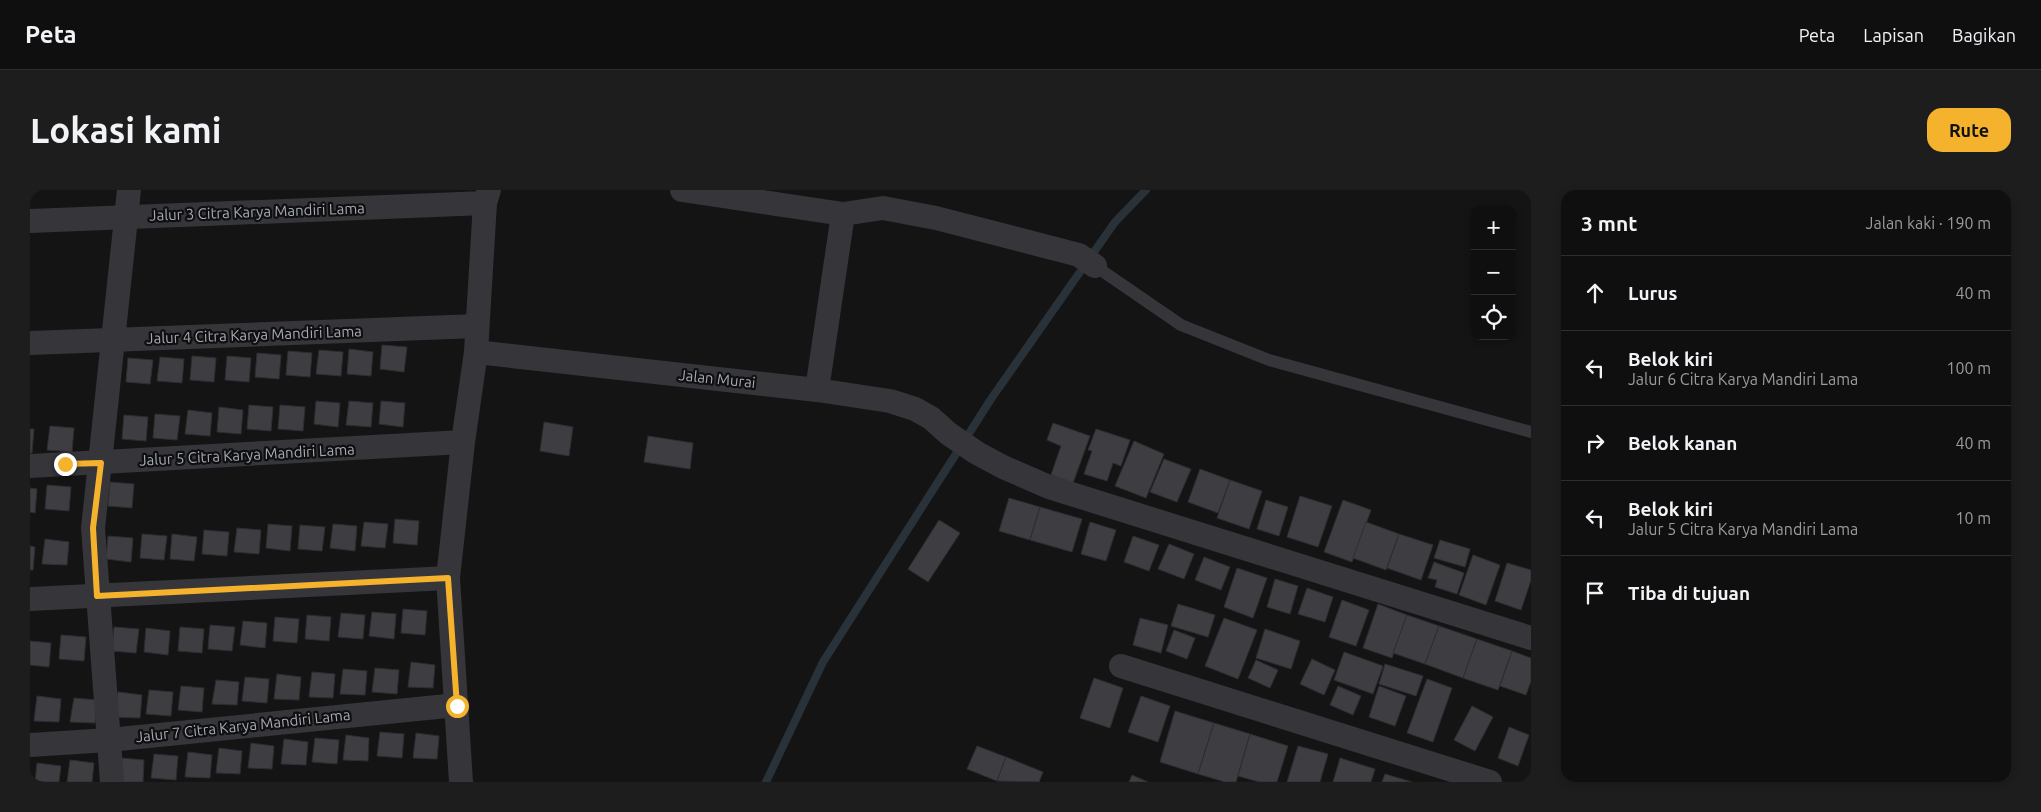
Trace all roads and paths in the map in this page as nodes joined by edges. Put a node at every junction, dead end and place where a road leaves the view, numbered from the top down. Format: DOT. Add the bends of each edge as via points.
graph roads {
  1 [pos="129,190"];
  2 [pos="682,190"];
  3 [pos="487,196"];
  4 [pos="842,214"];
  5 [pos="127,218"];
  6 [pos="30,221"];
  7 [pos="1087,260"];
  8 [pos="478,326"];
  9 [pos="113,340"];
  10 [pos="30,343"];
  11 [pos="476,352"];
  12 [pos="817,390"];
  13 [pos="1531,432"];
  14 [pos="463,442"];
  15 [pos="101,463"];
  16 [pos="30,466"];
  17 [pos="448,578"];
  18 [pos="97,596"];
  19 [pos="30,599"];
  20 [pos="1531,638"];
  21 [pos="1121,666"];
  22 [pos="457,706"];
  23 [pos="109,740"];
  24 [pos="30,745"];
  25 [pos="112,782"];
  26 [pos="461,782"];
  27 [pos="1490,782"];
  1 -- 5 [label="street"];
  2 -- 4 [label="street"];
  3 -- 5 [label="street, Jalur 3 Citra Karya Mandiri Lama"];
  3 -- 8 [label="street"];
  4 -- 7 [label="street" via="883,208 936,218"];
  4 -- 12 [label="street"];
  5 -- 6 [label="street, Jalur 3 Citra Karya Mandiri Lama"];
  5 -- 9 [label="street"];
  7 -- 13 [label="lane" via="1181,325 1269,360"];
  8 -- 9 [label="street, Jalur 4 Citra Karya Mandiri Lama"];
  8 -- 11 [label="street"];
  9 -- 10 [label="street, Jalur 4 Citra Karya Mandiri Lama"];
  9 -- 15 [label="street"];
  11 -- 12 [label="street, Jalan Murai"];
  11 -- 14 [label="street"];
  12 -- 20 [label="street, Jalan Murai" via="890,401 915,409 977,453 1049,487"];
  14 -- 15 [label="street, Jalur 5 Citra Karya Mandiri Lama"];
  14 -- 17 [label="street"];
  15 -- 16 [label="street, Jalur 5 Citra Karya Mandiri Lama"];
  15 -- 18 [label="street" via="93,528"];
  17 -- 18 [label="street"];
  17 -- 22 [label="street"];
  18 -- 19 [label="street"];
  18 -- 23 [label="street"];
  21 -- 27 [label="street"];
  22 -- 23 [label="street, Jalur 7 Citra Karya Mandiri Lama"];
  22 -- 26 [label="street"];
  23 -- 24 [label="street, Jalur 7 Citra Karya Mandiri Lama"];
  23 -- 25 [label="street"];
}
